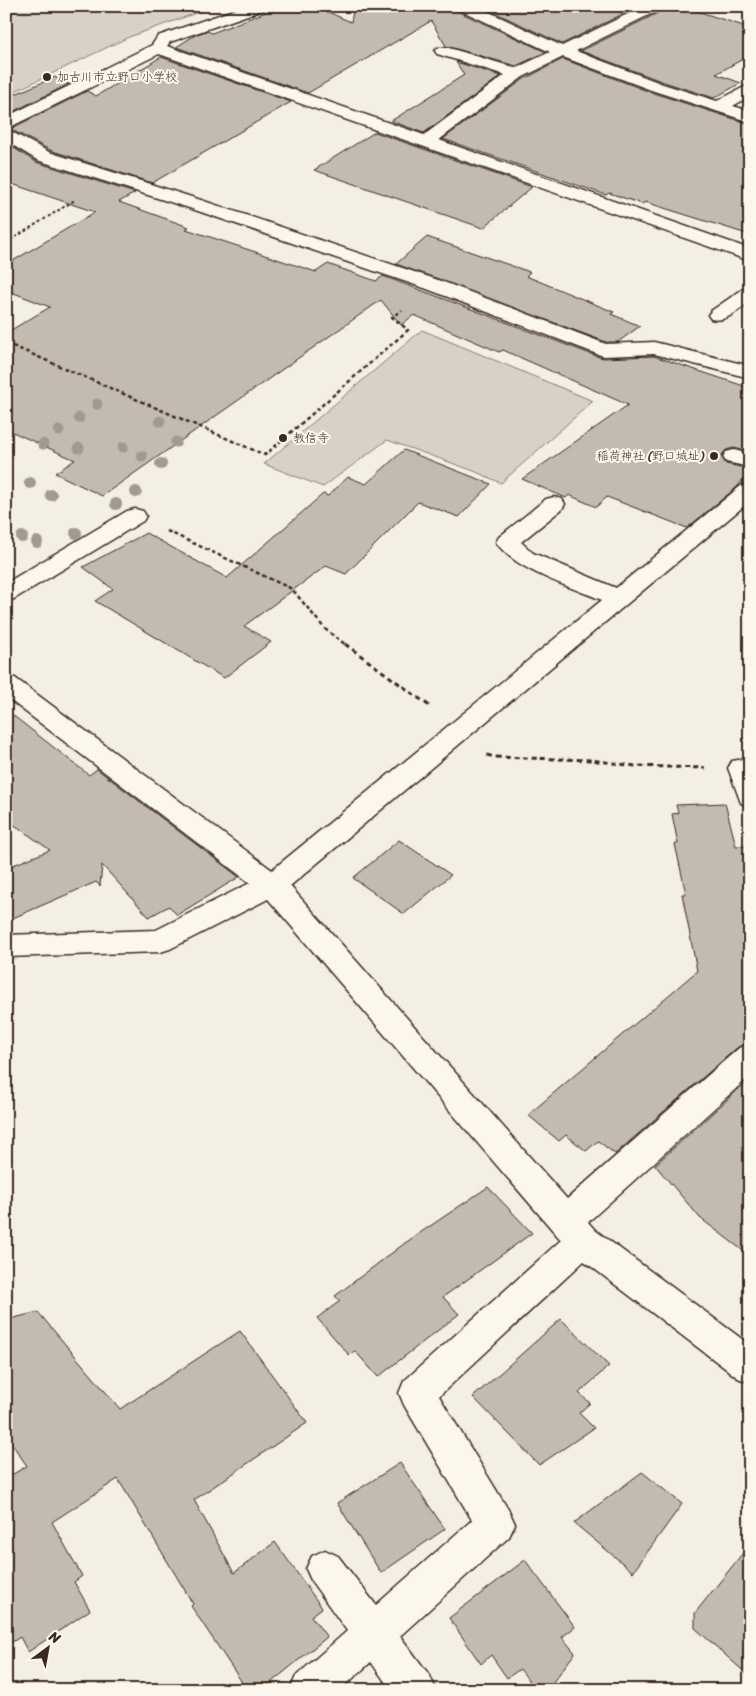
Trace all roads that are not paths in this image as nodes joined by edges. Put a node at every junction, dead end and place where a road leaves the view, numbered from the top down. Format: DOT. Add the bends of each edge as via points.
graph roads {
  1 [pos="260,6"];
  2 [pos="463,6"];
  3 [pos="656,6"];
  4 [pos="158,48"];
  5 [pos="443,51"];
  6 [pos="563,52"];
  7 [pos="517,74"];
  8 [pos="750,89"];
  9 [pos="719,107"];
  10 [pos="6,108"];
  11 [pos="24,116"];
  12 [pos="750,117"];
  13 [pos="6,124"];
  14 [pos="6,134"];
  15 [pos="426,142"];
  16 [pos="750,255"];
  17 [pos="750,294"];
  18 [pos="511,306"];
  19 [pos="718,315"];
  20 [pos="488,322"];
  21 [pos="750,372"];
  22 [pos="750,490"];
  23 [pos="554,504"];
  24 [pos="135,516"];
  25 [pos="6,594"];
  26 [pos="620,599"];
  27 [pos="6,684"];
  28 [pos="745,768"];
  29 [pos="750,796"];
  30 [pos="272,885"];
  31 [pos="6,946"];
  32 [pos="750,1057"];
  33 [pos="574,1231"];
  34 [pos="750,1366"];
  35 [pos="325,1569"];
  36 [pos="374,1632"];
  37 [pos="310,1690"];
  38 [pos="416,1690"];
  1 -- 4 [label="street" via="164,39"];
  2 -- 6 [label="street"];
  3 -- 6 [label="street"];
  4 -- 11 [label="street"];
  4 -- 15 [label="street"];
  5 -- 7 [label="street"];
  6 -- 7 [label="street"];
  6 -- 9 [label="street"];
  7 -- 15 [label="street"];
  8 -- 9 [label="street"];
  9 -- 12 [label="street"];
  10 -- 11 [label="street"];
  11 -- 13 [label="street"];
  14 -- 18 [label="street" via="44,156 434,285"];
  15 -- 16 [label="street"];
  17 -- 19 [label="street"];
  18 -- 20 [label="street"];
  18 -- 21 [label="street" via="604,350 654,348"];
  22 -- 26 [label="street"];
  23 -- 26 [label="street" via="507,542 525,558"];
  24 -- 25 [label="street"];
  26 -- 30 [label="street"];
  27 -- 30 [label="street"];
  28 -- 29 [label="street"];
  30 -- 31 [label="street" via="160,941"];
  30 -- 33 [label="street"];
  32 -- 33 [label="street"];
  33 -- 34 [label="street"];
  33 -- 36 [label="street" via="417,1393 496,1524"];
  35 -- 36 [label="street"];
  36 -- 37 [label="street"];
  36 -- 38 [label="street"];
}
